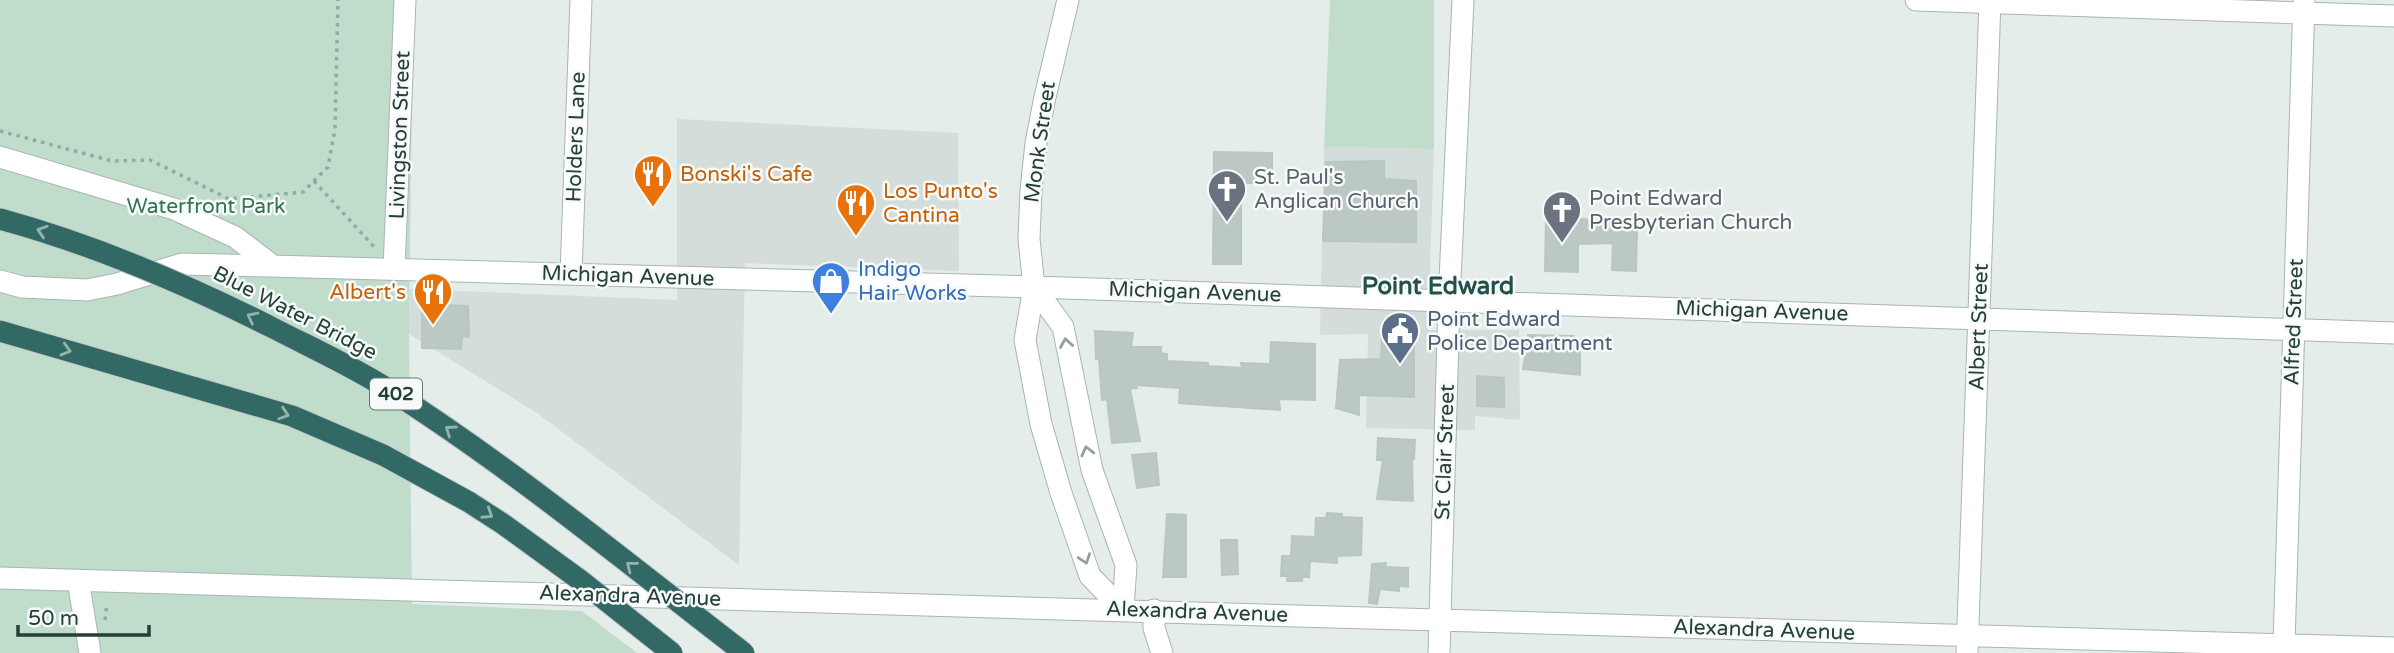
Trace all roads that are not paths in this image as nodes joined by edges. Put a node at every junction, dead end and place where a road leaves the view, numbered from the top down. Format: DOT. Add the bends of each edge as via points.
graph roads {
  1 [pos="405,0"];
  2 [pos="581,0"];
  3 [pos="1069,0"];
  4 [pos="1463,0"];
  5 [pos="1916,0"];
  6 [pos="1990,1"];
  7 [pos="2304,6"];
  8 [pos="2394,16"];
  9 [pos="0,157"];
  10 [pos="0,219"];
  11 [pos="273,267"];
  12 [pos="394,269"];
  13 [pos="571,274"];
  14 [pos="0,281"];
  15 [pos="1034,287"];
  16 [pos="1450,301"];
  17 [pos="1979,318"];
  18 [pos="2294,329"];
  19 [pos="0,331"];
  20 [pos="2394,332"];
  21 [pos="1078,408"];
  22 [pos="1040,416"];
  23 [pos="1100,494"];
  24 [pos="1063,498"];
  25 [pos="0,578"];
  26 [pos="78,580"];
  27 [pos="1123,610"];
  28 [pos="1154,610"];
  29 [pos="1440,620"];
  30 [pos="1968,644"];
  31 [pos="2284,644"];
  32 [pos="2394,648"];
  33 [pos="89,653"];
  34 [pos="673,653"];
  35 [pos="744,653"];
  36 [pos="1162,653"];
  37 [pos="1439,653"];
  1 -- 12 [label="street, Livingston Street"];
  2 -- 13 [label="street, Holders Lane"];
  3 -- 15 [label="street, Monk Street" via="1036,143 1029,239"];
  4 -- 16 [label="street, St Clair Street"];
  5 -- 6 [label="street"];
  6 -- 7 [label="street"];
  6 -- 17 [label="street, Albert Street"];
  7 -- 8 [label="street"];
  7 -- 18 [label="street, Alfred Street"];
  9 -- 11 [label="street" via="174,209 235,237"];
  35 -- 10 [label="highway, Blue Water Bridge / 402, one-way, bridge" via="508,471 347,364 169,278"];
  11 -- 12 [label="street, Michigan Avenue"];
  11 -- 14 [label="street, Michigan Avenue" via="182,264 88,290 22,287"];
  12 -- 13 [label="street, Michigan Avenue"];
  13 -- 15 [label="street, Michigan Avenue"];
  15 -- 16 [label="street, Michigan Avenue"];
  21 -- 15 [label="street, Monk Street, one-way" via="1063,327"];
  15 -- 22 [label="street, Monk Street" via="1025,340"];
  16 -- 17 [label="street, Michigan Avenue"];
  16 -- 29 [label="street, St Clair Street"];
  17 -- 18 [label="street, Michigan Avenue"];
  17 -- 30 [label="street, Albert Street"];
  18 -- 20 [label="street, Michigan Avenue"];
  18 -- 31 [label="street, Alfred Street"];
  19 -- 34 [label="highway, one-way, bridge" via="292,416 383,455 503,524"];
  21 -- 22 [label="street"];
  23 -- 21 [label="street, Monk Street, one-way"];
  22 -- 24 [label="street, Monk Street"];
  23 -- 24 [label="street"];
  23 -- 27 [label="street, Monk Street" via="1126,565"];
  24 -- 27 [label="street, Monk Street, one-way" via="1090,576"];
  25 -- 26 [label="street, Alexandra Avenue"];
  26 -- 27 [label="street, Alexandra Avenue"];
  26 -- 33 [label="street"];
  27 -- 28 [label="street, Alexandra Avenue"];
  28 -- 29 [label="street, Alexandra Avenue"];
  28 -- 36 [label="street"];
  29 -- 30 [label="street, Alexandra Avenue"];
  29 -- 37 [label="street, St Clair Street"];
  30 -- 31 [label="street, Alexandra Avenue"];
  31 -- 32 [label="street, Alexandra Avenue"];
}
